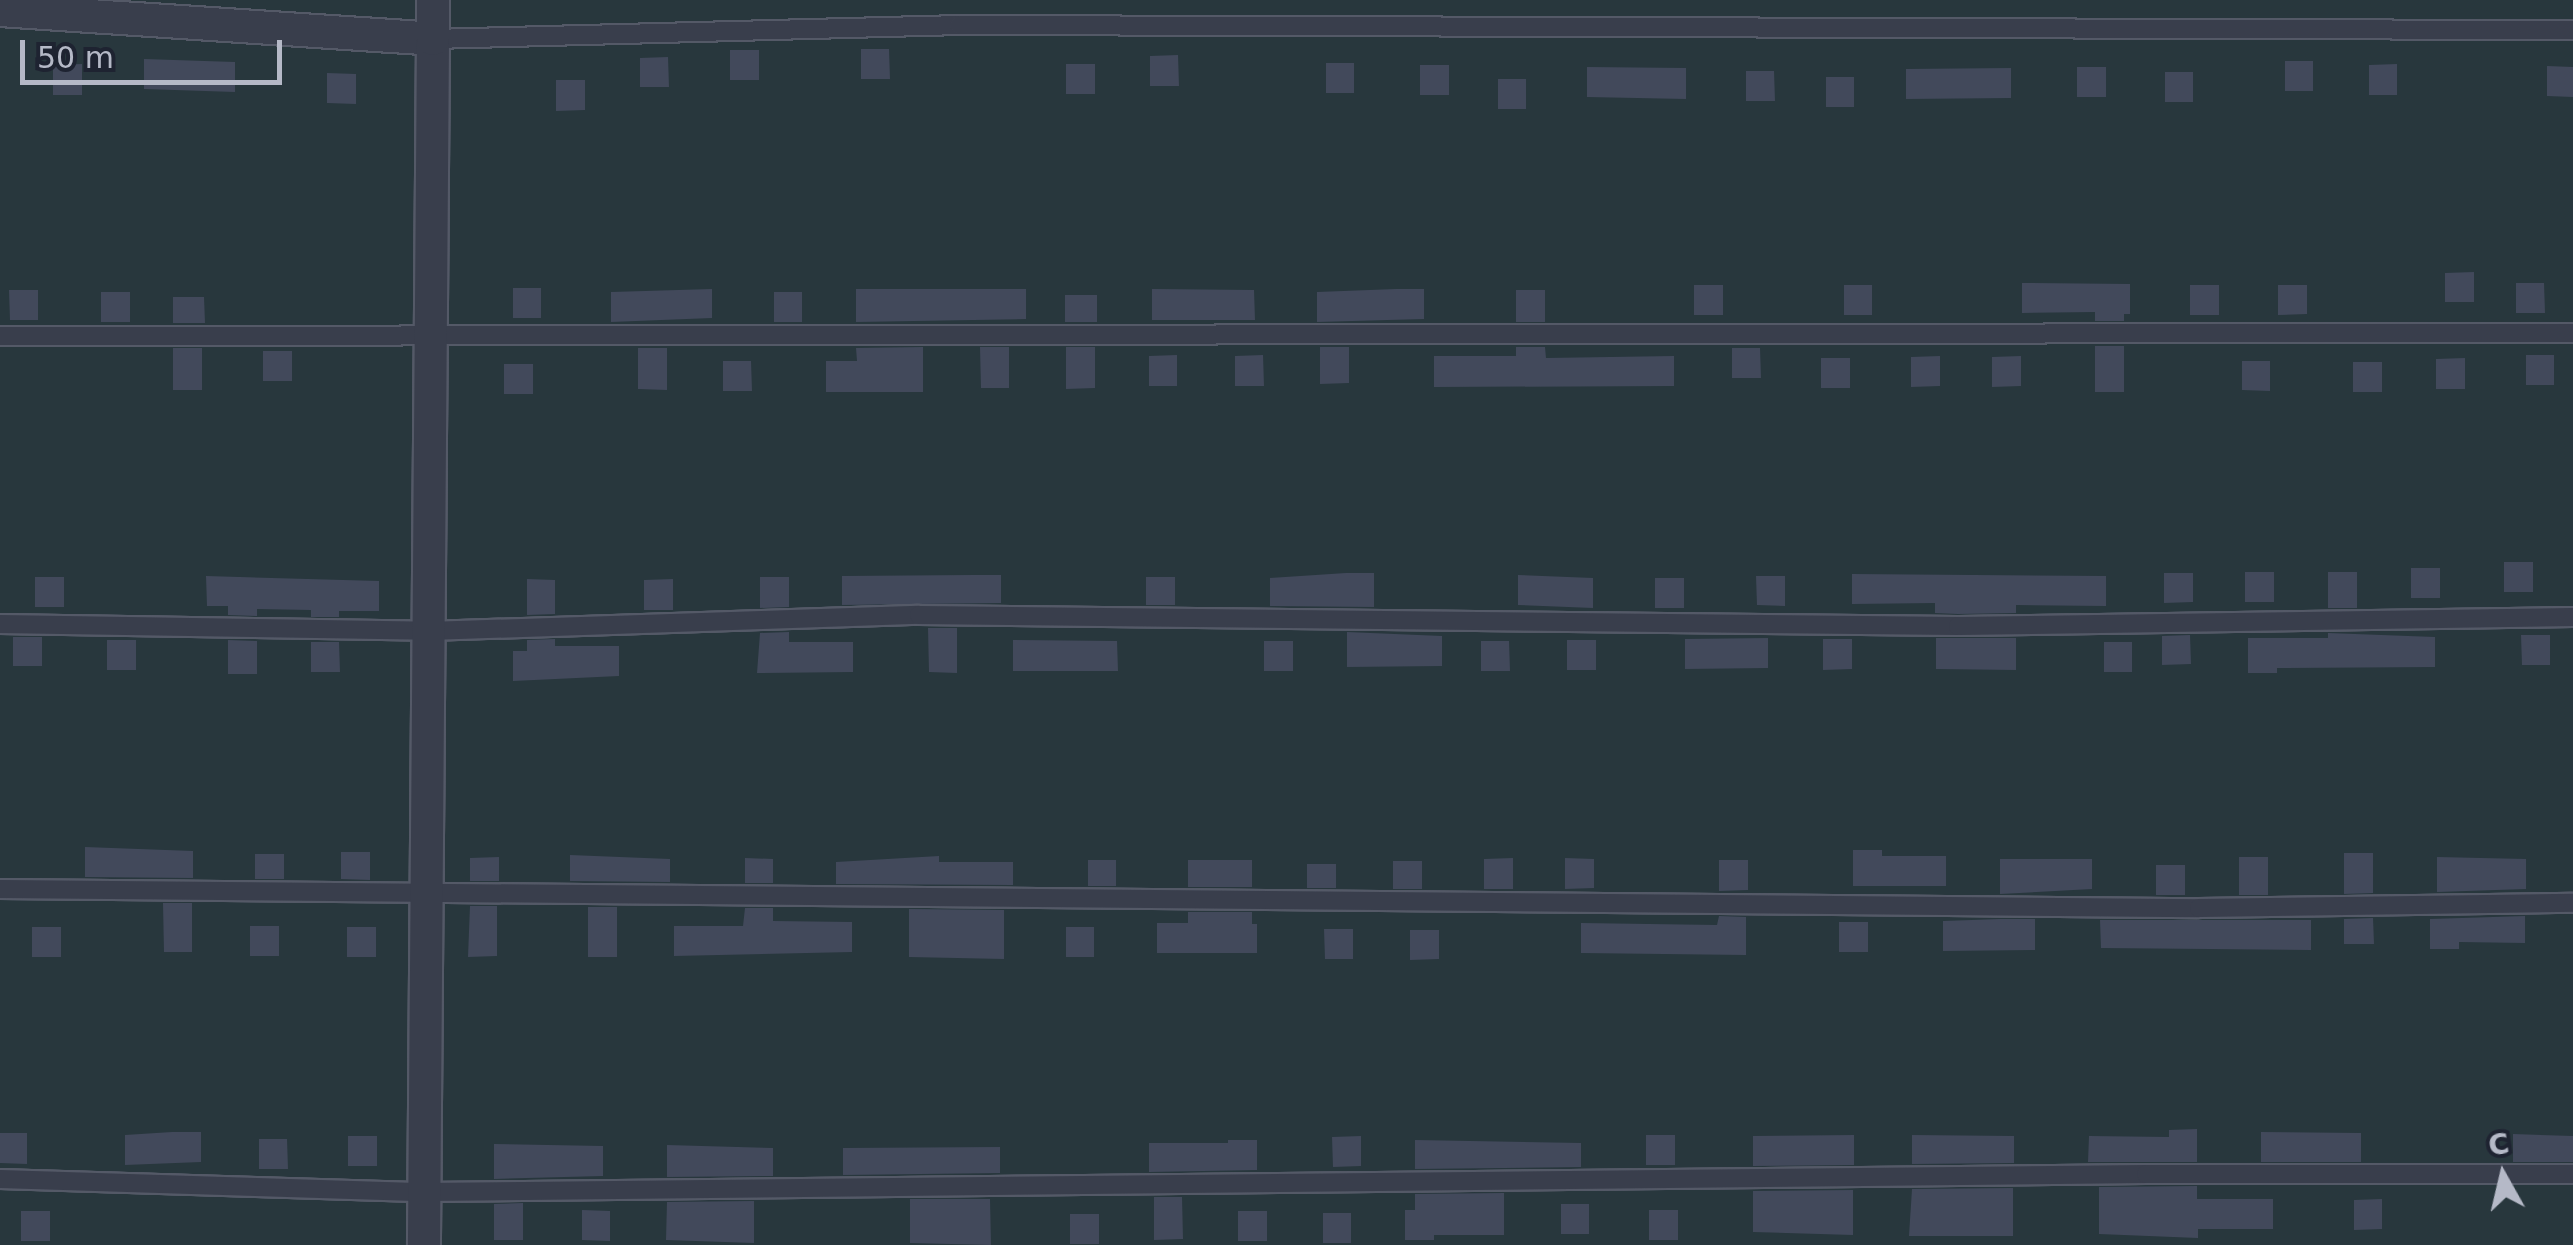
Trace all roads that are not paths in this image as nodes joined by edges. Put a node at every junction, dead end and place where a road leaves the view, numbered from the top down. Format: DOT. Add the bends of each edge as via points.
graph roads {
  1 [pos="434,0"];
  2 [pos="0,10"];
  3 [pos="2573,30"];
  4 [pos="433,38"];
  5 [pos="2573,333"];
  6 [pos="0,336"];
  7 [pos="431,338"];
  8 [pos="2573,617"];
  9 [pos="0,624"];
  10 [pos="428,631"];
  11 [pos="0,889"];
  12 [pos="426,896"];
  13 [pos="2573,903"];
  14 [pos="2573,1174"];
  15 [pos="0,1180"];
  16 [pos="424,1192"];
  17 [pos="424,1245"];
  1 -- 4 [label="street"];
  2 -- 4 [label="street"];
  3 -- 4 [label="lane" via="959,25"];
  4 -- 7 [label="street"];
  5 -- 7 [label="lane"];
  6 -- 7 [label="lane"];
  7 -- 10 [label="street"];
  8 -- 10 [label="lane" via="1958,626 919,615"];
  9 -- 10 [label="lane"];
  10 -- 12 [label="street"];
  11 -- 12 [label="lane"];
  12 -- 13 [label="lane" via="2198,908"];
  12 -- 16 [label="street"];
  14 -- 16 [label="lane"];
  15 -- 16 [label="lane"];
  16 -- 17 [label="street"];
}
